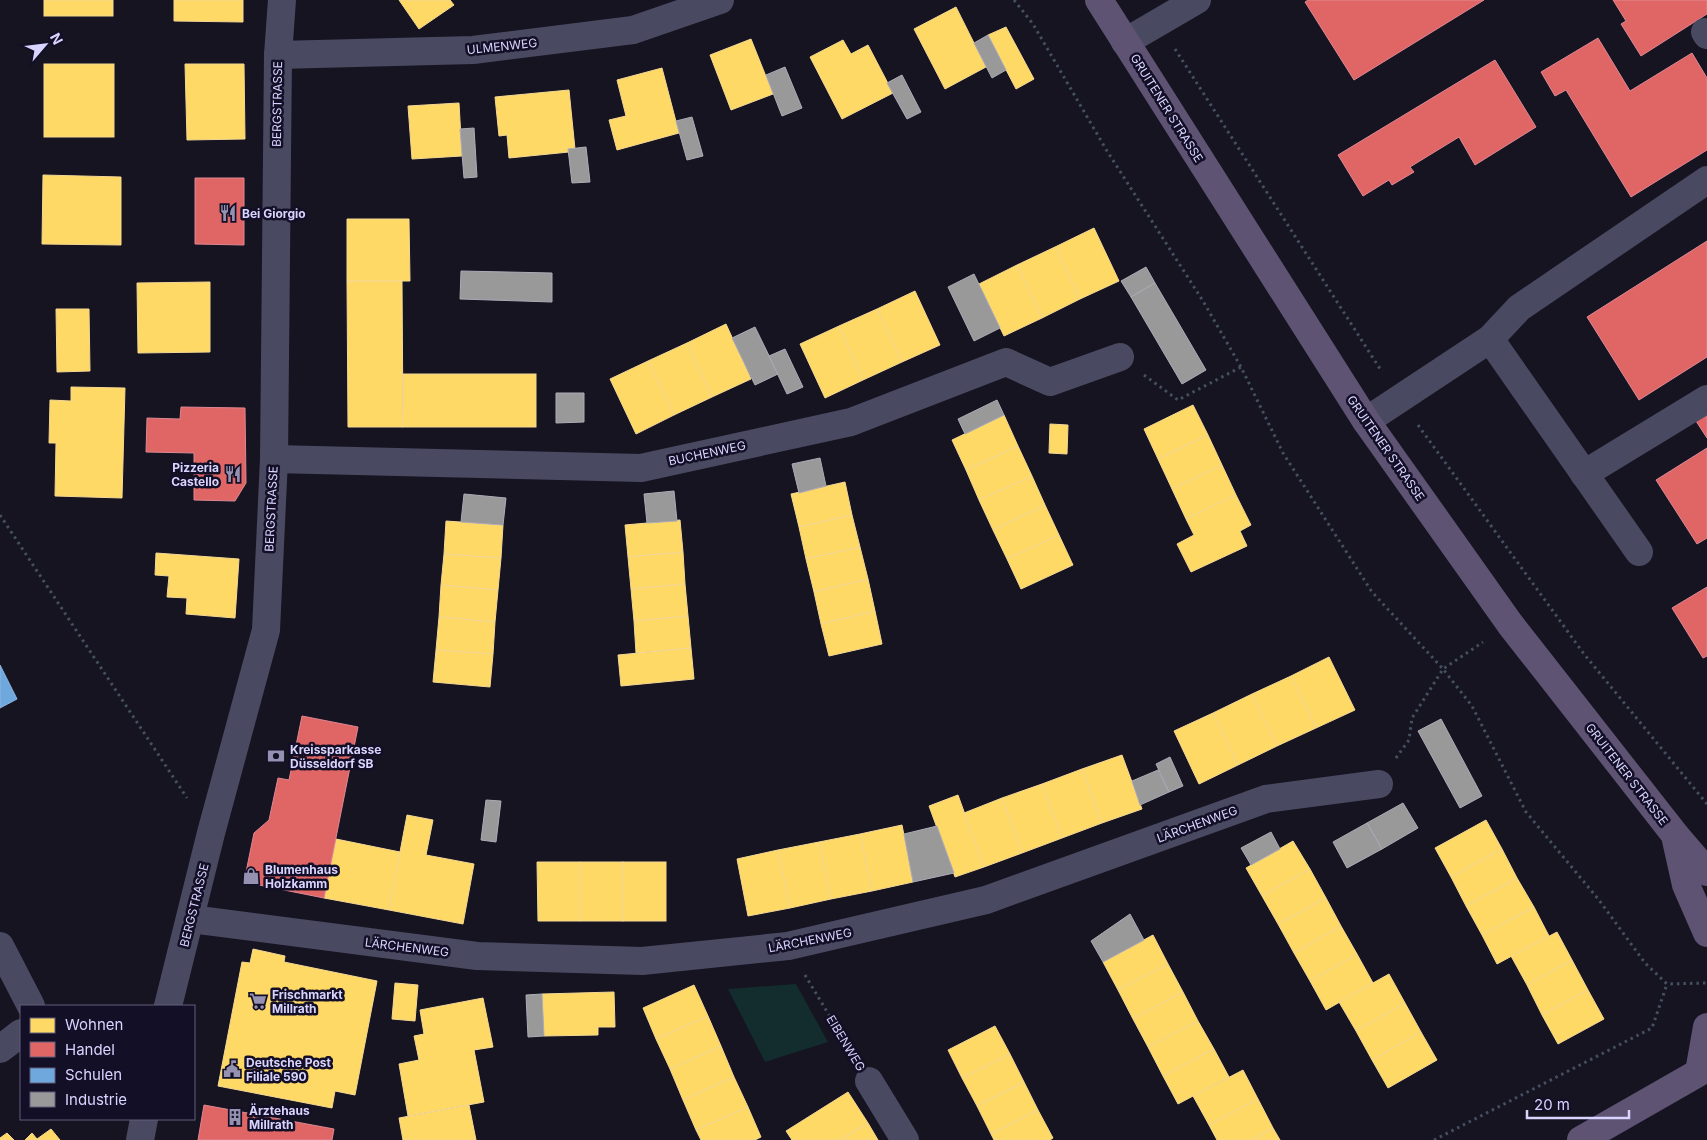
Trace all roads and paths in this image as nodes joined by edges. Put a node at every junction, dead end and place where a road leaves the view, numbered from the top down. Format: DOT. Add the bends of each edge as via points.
graph roads {
  1 [pos="282,0"];
  2 [pos="720,0"];
  3 [pos="1014,0"];
  4 [pos="1099,0"];
  5 [pos="1197,0"];
  6 [pos="1125,42"];
  7 [pos="278,55"];
  8 [pos="1707,180"];
  9 [pos="1490,339"];
  10 [pos="1120,357"];
  11 [pos="1241,367"];
  12 [pos="1707,399"];
  13 [pos="1366,422"];
  14 [pos="274,459"];
  15 [pos="1584,474"];
  16 [pos="0,516"];
  17 [pos="1639,552"];
  18 [pos="1510,624"];
  19 [pos="1443,669"];
  20 [pos="1379,784"];
  21 [pos="210,833"];
  22 [pos="1676,836"];
  23 [pos="1707,872"];
  24 [pos="191,919"];
  25 [pos="1707,933"];
  26 [pos="0,946"];
  27 [pos="788,946"];
  28 [pos="1707,983"];
  29 [pos="1668,984"];
  30 [pos="30,1005"];
  31 [pos="168,1005"];
  32 [pos="1707,1027"];
  33 [pos="20,1034"];
  34 [pos="0,1049"];
  35 [pos="1703,1070"];
  36 [pos="869,1081"];
  37 [pos="144,1120"];
  38 [pos="140,1140"];
  39 [pos="905,1140"];
  40 [pos="1434,1140"];
  41 [pos="1581,1140"];
  1 -- 7 [label="street, BERGSTRASSE"];
  2 -- 7 [label="street, ULMENWEG" via="633,30 473,50"];
  3 -- 11 [label="path" via="1033,24 1107,151"];
  4 -- 6 [label="main road, GRUITENER STRASSE"];
  5 -- 6 [label="street"];
  6 -- 13 [label="main road, GRUITENER STRASSE"];
  7 -- 14 [label="street, BERGSTRASSE"];
  8 -- 9 [label="street" via="1519,308"];
  9 -- 13 [label="street"];
  9 -- 15 [label="street"];
  10 -- 11 [label="path" via="1178,400"];
  10 -- 14 [label="street, BUCHENWEG" via="1050,382 1006,362 851,422 641,468"];
  11 -- 19 [label="path" via="1283,453 1372,592"];
  12 -- 15 [label="street"];
  13 -- 18 [label="main road, GRUITENER STRASSE"];
  14 -- 21 [label="street, BERGSTRASSE" via="266,630"];
  15 -- 17 [label="street"];
  16 -- 21 [label="path"];
  18 -- 19 [label="path"];
  18 -- 22 [label="main road, GRUITENER STRASSE"];
  19 -- 20 [label="path" via="1412,718 1409,740"];
  19 -- 29 [label="path" via="1472,706 1526,812 1599,900 1645,963"];
  20 -- 27 [label="street, LÄRCHENWEG" via="1266,799 986,900"];
  21 -- 24 [label="street, BERGSTRASSE"];
  22 -- 23 [label="main road, GRUITENER STRASSE"];
  22 -- 25 [label="main road" via="1686,885"];
  24 -- 27 [label="street, LÄRCHENWEG" via="477,956 642,961"];
  24 -- 31 [label="street, BERGSTRASSE"];
  26 -- 30 [label="street"];
  27 -- 36 [label="path, EIBENWEG"];
  28 -- 29 [label="path"];
  29 -- 40 [label="path" via="1652,1028"];
  32 -- 35 [label="main road"];
  33 -- 34 [label="street"];
  35 -- 41 [label="main road"];
  36 -- 39 [label="street, EIBENWEG"];
  37 -- 38 [label="street"];
}
